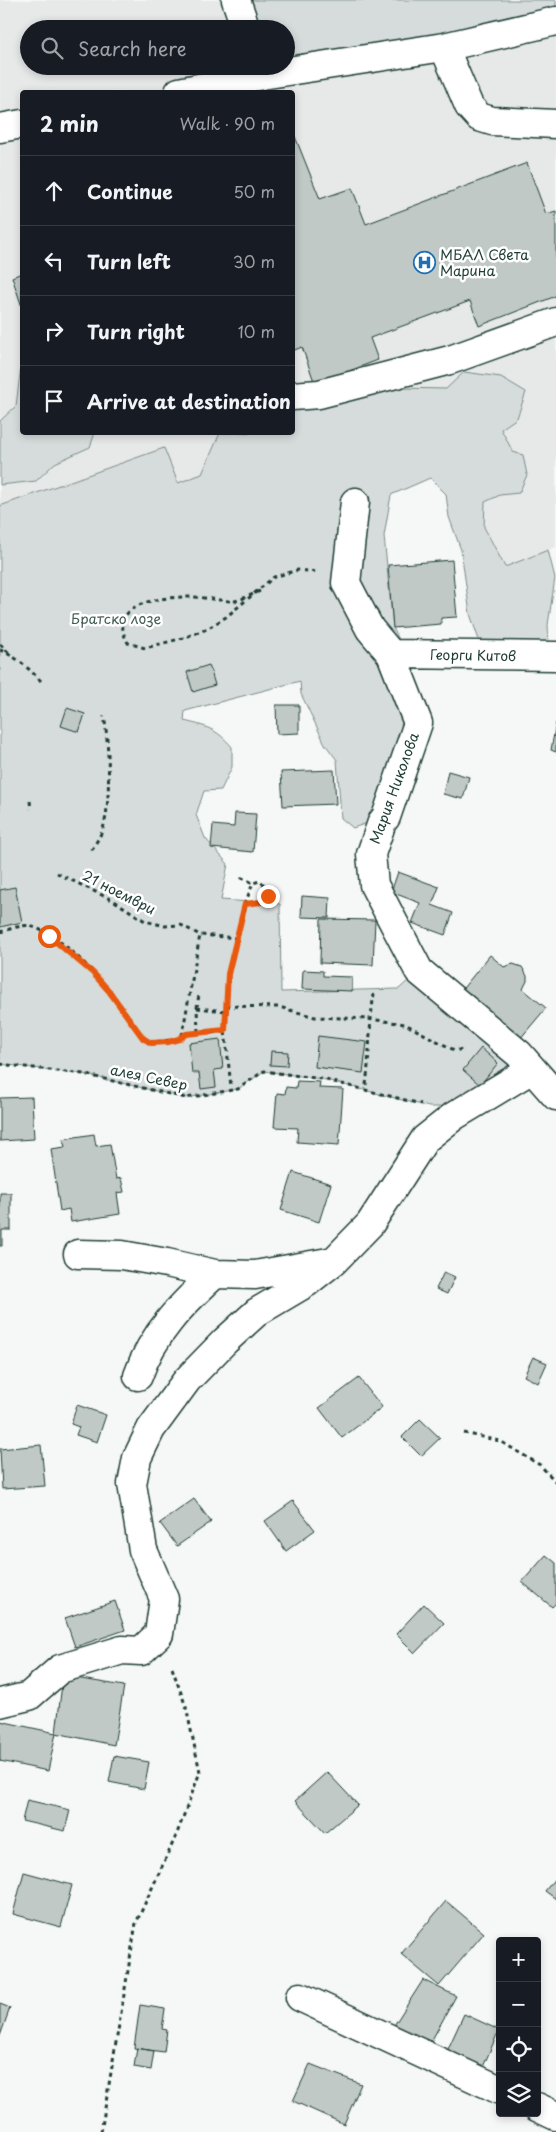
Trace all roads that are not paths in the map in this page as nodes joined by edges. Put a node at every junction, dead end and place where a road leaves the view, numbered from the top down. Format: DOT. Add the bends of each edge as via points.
graph roads {
  1 [pos="236,0"];
  2 [pos="243,20"];
  3 [pos="556,21"];
  4 [pos="444,47"];
  5 [pos="295,67"];
  6 [pos="246,75"];
  7 [pos="188,90"];
  8 [pos="20,124"];
  9 [pos="556,124"];
  10 [pos="0,128"];
  11 [pos="556,322"];
  12 [pos="295,396"];
  13 [pos="354,502"];
  14 [pos="391,654"];
  15 [pos="556,656"];
  16 [pos="532,1069"];
  17 [pos="556,1096"];
  18 [pos="78,1254"];
  19 [pos="334,1260"];
  20 [pos="215,1274"];
  21 [pos="138,1376"];
  22 [pos="0,1703"];
  23 [pos="300,1997"];
  24 [pos="496,2088"];
  25 [pos="541,2109"];
  26 [pos="556,2116"];
  27 [pos="556,2129"];
  28 [pos="554,2132"];
  1 -- 2 [label="street"];
  3 -- 4 [label="street"];
  4 -- 5 [label="street"];
  4 -- 9 [label="street" via="469,106 479,117 492,121"];
  6 -- 7 [label="street"];
  8 -- 10 [label="street"];
  11 -- 12 [label="street" via="450,360 319,394"];
  13 -- 14 [label="street, Мария Николова" via="346,583 370,629"];
  14 -- 15 [label="street, Георги Китов"];
  14 -- 16 [label="street, Мария Николова" via="418,723 371,854 374,885 419,971 519,1054"];
  16 -- 17 [label="street, Мария Николова"];
  16 -- 19 [label="street" via="462,1111 425,1139 370,1224"];
  18 -- 20 [label="street" via="122,1255"];
  19 -- 20 [label="street" via="255,1275"];
  19 -- 22 [label="street" via="306,1284 257,1312 225,1341 187,1380 151,1429 137,1458 132,1484 143,1550 164,1600 159,1634 141,1651 122,1650 60,1669 29,1696"];
  20 -- 21 [label="street" via="185,1301 160,1331 143,1360"];
  23 -- 24 [label="street"];
  25 -- 26 [label="street"];
  27 -- 28 [label="street"];
}
